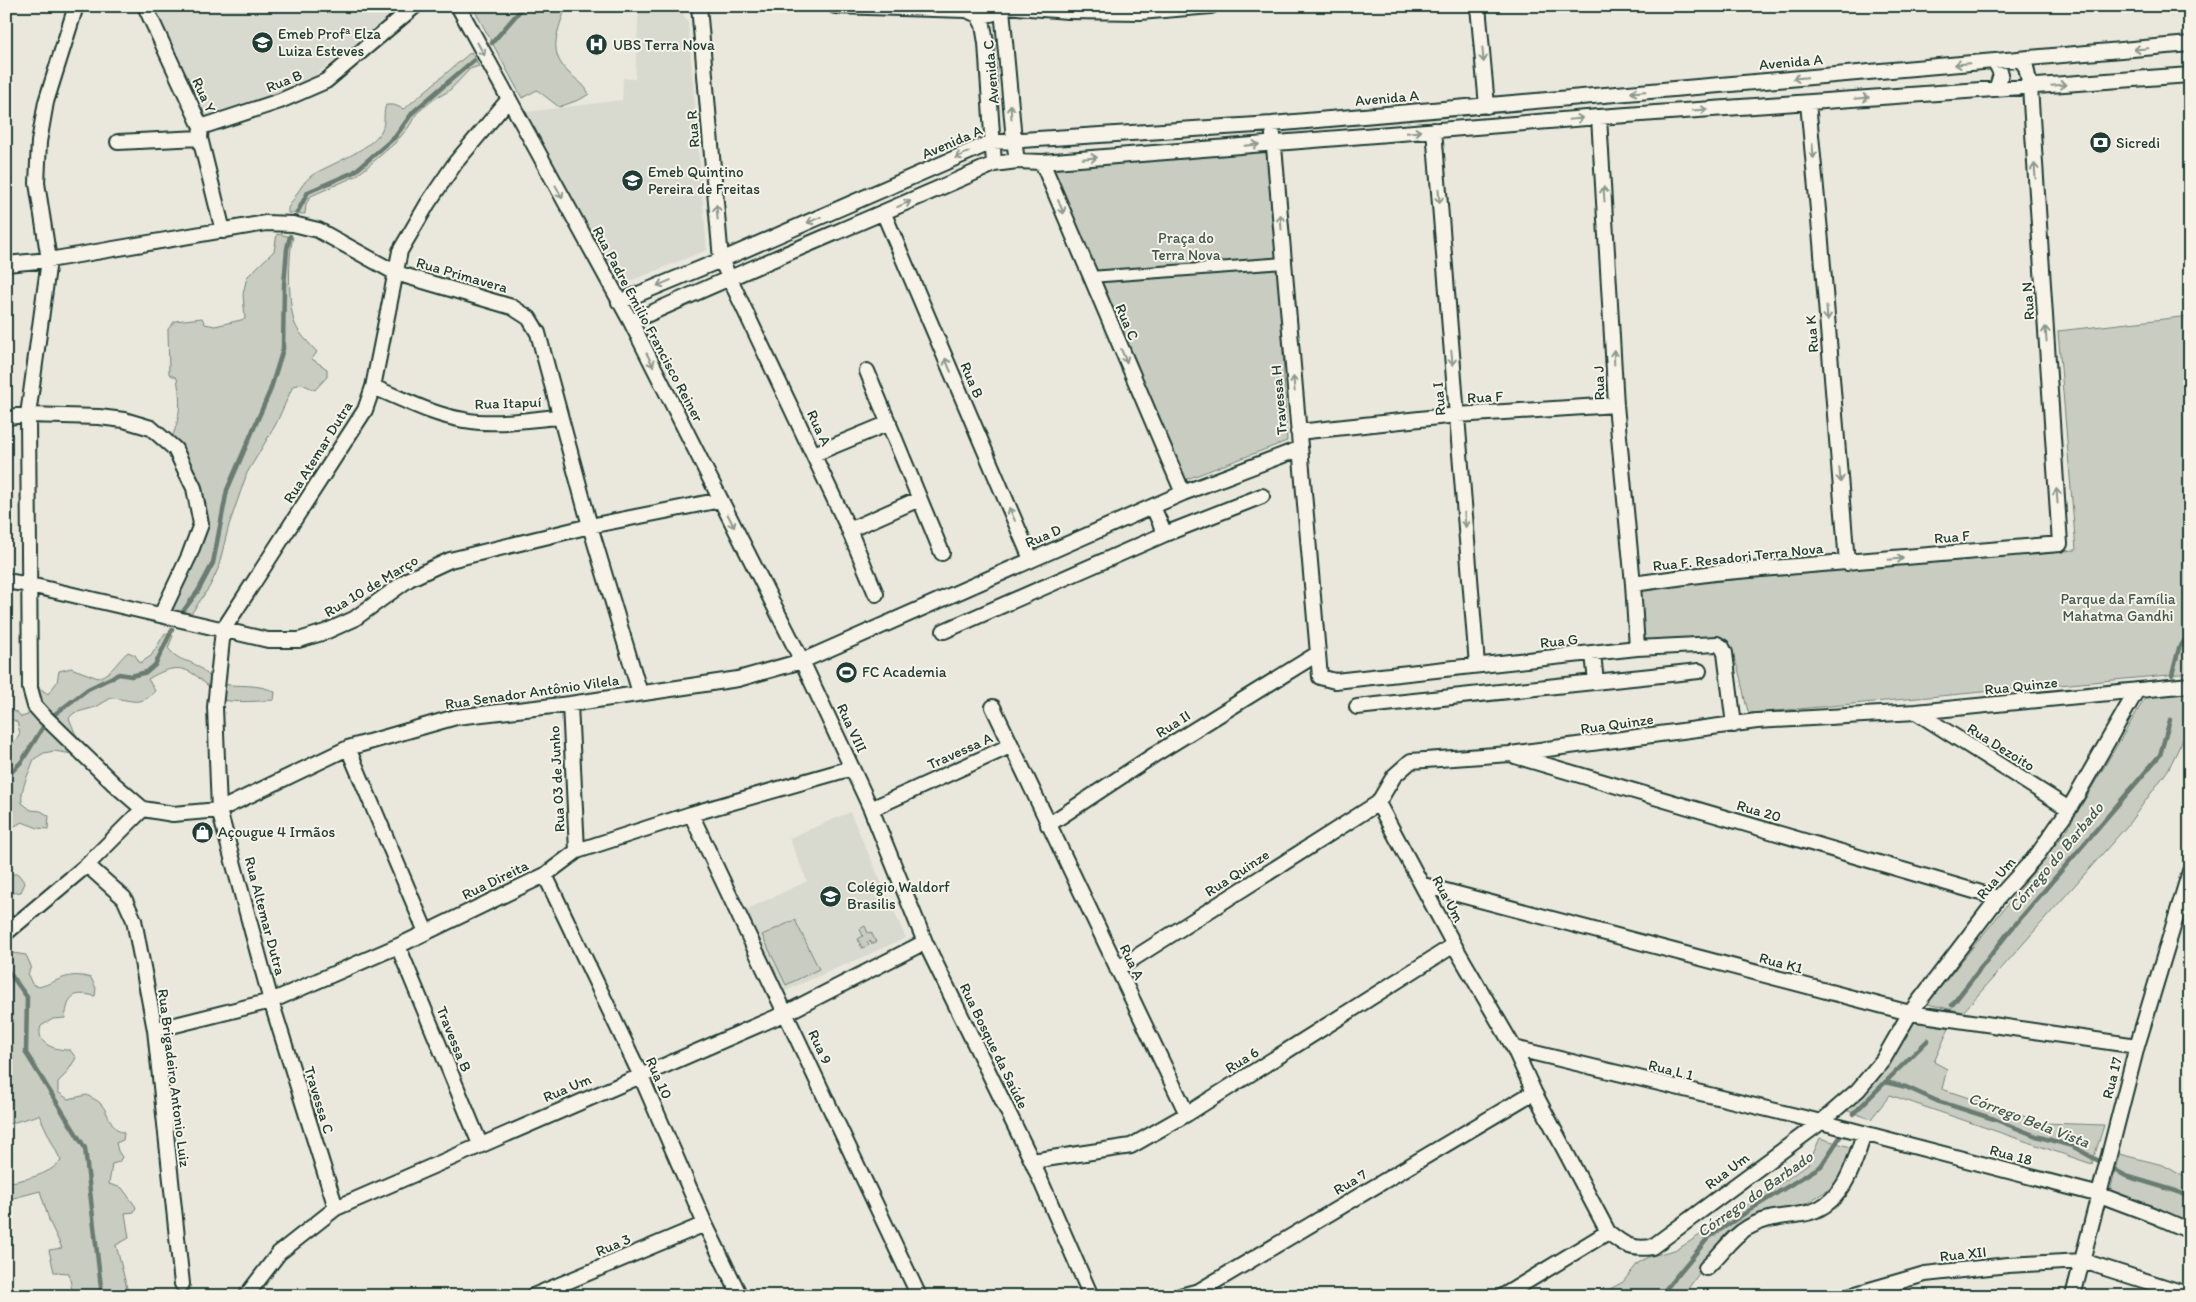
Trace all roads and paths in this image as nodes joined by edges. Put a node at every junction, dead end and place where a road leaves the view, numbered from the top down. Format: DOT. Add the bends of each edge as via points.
graph roads {
  1 [pos="76,6"];
  2 [pos="146,6"];
  3 [pos="415,6"];
  4 [pos="458,6"];
  5 [pos="699,6"];
  6 [pos="835,6"];
  7 [pos="1211,6"];
  8 [pos="1478,6"];
  9 [pos="927,8"];
  10 [pos="1003,8"];
  11 [pos="1064,9"];
  12 [pos="969,10"];
  13 [pos="2190,44"];
  14 [pos="2020,59"];
  15 [pos="1995,61"];
  16 [pos="2190,75"];
  17 [pos="1997,87"];
  18 [pos="2030,87"];
  19 [pos="509,99"];
  20 [pos="1808,103"];
  21 [pos="1487,106"];
  22 [pos="1599,117"];
  23 [pos="1272,124"];
  24 [pos="1434,130"];
  25 [pos="201,133"];
  26 [pos="1014,140"];
  27 [pos="118,142"];
  28 [pos="992,142"];
  29 [pos="1275,144"];
  30 [pos="1017,161"];
  31 [pos="1042,162"];
  32 [pos="994,164"];
  33 [pos="884,214"];
  34 [pos="224,231"];
  35 [pos="49,260"];
  36 [pos="721,260"];
  37 [pos="1284,263"];
  38 [pos="6,264"];
  39 [pos="396,273"];
  40 [pos="730,276"];
  41 [pos="1090,276"];
  42 [pos="619,302"];
  43 [pos="631,322"];
  44 [pos="867,371"];
  45 [pos="373,387"];
  46 [pos="1616,405"];
  47 [pos="1457,414"];
  48 [pos="28,415"];
  49 [pos="6,417"];
  50 [pos="560,417"];
  51 [pos="889,424"];
  52 [pos="1298,432"];
  53 [pos="1299,449"];
  54 [pos="814,454"];
  55 [pos="1183,494"];
  56 [pos="1262,496"];
  57 [pos="919,499"];
  58 [pos="721,500"];
  59 [pos="1153,507"];
  60 [pos="590,526"];
  61 [pos="849,530"];
  62 [pos="1165,534"];
  63 [pos="2060,544"];
  64 [pos="942,553"];
  65 [pos="1031,559"];
  66 [pos="1847,563"];
  67 [pos="6,582"];
  68 [pos="1633,584"];
  69 [pos="30,585"];
  70 [pos="876,594"];
  71 [pos="161,615"];
  72 [pos="223,630"];
  73 [pos="944,631"];
  74 [pos="1637,648"];
  75 [pos="1317,654"];
  76 [pos="1593,654"];
  77 [pos="802,662"];
  78 [pos="1477,665"];
  79 [pos="1699,671"];
  80 [pos="1596,682"];
  81 [pos="2190,684"];
  82 [pos="2137,690"];
  83 [pos="640,694"];
  84 [pos="570,704"];
  85 [pos="993,707"];
  86 [pos="1357,707"];
  87 [pos="1916,712"];
  88 [pos="1734,725"];
  89 [pos="1010,746"];
  90 [pos="348,748"];
  91 [pos="1510,754"];
  92 [pos="852,768"];
  93 [pos="1378,803"];
  94 [pos="143,809"];
  95 [pos="871,809"];
  96 [pos="2069,809"];
  97 [pos="219,810"];
  98 [pos="691,814"];
  99 [pos="1048,825"];
  100 [pos="577,851"];
  101 [pos="87,865"];
  102 [pos="2190,871"];
  103 [pos="545,875"];
  104 [pos="1423,886"];
  105 [pos="1998,898"];
  106 [pos="9,931"];
  107 [pos="426,932"];
  108 [pos="925,942"];
  109 [pos="1454,945"];
  110 [pos="398,946"];
  111 [pos="1117,969"];
  112 [pos="271,1001"];
  113 [pos="786,1013"];
  114 [pos="1910,1013"];
  115 [pos="155,1030"];
  116 [pos="2137,1046"];
  117 [pos="1514,1048"];
  118 [pos="640,1074"];
  119 [pos="1534,1092"];
  120 [pos="1187,1114"];
  121 [pos="1821,1122"];
  122 [pos="1864,1134"];
  123 [pos="480,1144"];
  124 [pos="1032,1161"];
  125 [pos="2100,1195"];
  126 [pos="336,1208"];
  127 [pos="705,1224"];
  128 [pos="2190,1231"];
  129 [pos="1608,1232"];
  130 [pos="2083,1261"];
  131 [pos="1706,1268"];
  132 [pos="182,1284"];
  133 [pos="2190,1295"];
  134 [pos="246,1296"];
  135 [pos="533,1296"];
  136 [pos="740,1296"];
  137 [pos="919,1296"];
  138 [pos="1091,1296"];
  139 [pos="1180,1296"];
  140 [pos="1503,1296"];
  141 [pos="1849,1296"];
  142 [pos="2073,1296"];
  1 -- 35 [label="street" via="46,102 39,142 37,184"];
  2 -- 25 [label="street, Rua Y"];
  3 -- 25 [label="street, Rua B" via="326,81"];
  4 -- 19 [label="street, Rua Padre Emilio Francisco Reiner, one-way"];
  36 -- 5 [label="street, Rua R, one-way"];
  6 -- 9 [label="street"];
  7 -- 11 [label="street" via="1140,12"];
  8 -- 21 [label="street, one-way"];
  9 -- 12 [label="street"];
  10 -- 11 [label="street"];
  10 -- 12 [label="street" via="987,16"];
  26 -- 10 [label="street, Avenida C, one-way"];
  12 -- 28 [label="street, Avenida C" via="983,25"];
  13 -- 14 [label="street, Avenida A, one-way"];
  14 -- 15 [label="street, Avenida A"];
  14 -- 18 [label="street, Rua N" via="2026,67"];
  15 -- 17 [label="street" via="2000,74"];
  15 -- 21 [label="street, Avenida A, one-way"];
  18 -- 16 [label="street, one-way"];
  17 -- 18 [label="street"];
  20 -- 17 [label="street, one-way"];
  63 -- 18 [label="street, Rua N, one-way"];
  19 -- 39 [label="street, Rua Atemar Dutra" via="456,162 428,203 400,251"];
  19 -- 42 [label="street, Rua Padre Emilio Francisco Reiner, one-way"];
  22 -- 20 [label="street, one-way"];
  20 -- 66 [label="street, Rua K, one-way"];
  21 -- 23 [label="street, Avenida A"];
  24 -- 22 [label="street, one-way"];
  46 -- 22 [label="street, Rua J, one-way"];
  23 -- 26 [label="street, Avenida A"];
  23 -- 29 [label="street, Travessa H"];
  29 -- 24 [label="street, one-way"];
  24 -- 47 [label="street, Rua I, one-way"];
  25 -- 27 [label="street, Rua B"];
  25 -- 34 [label="street, Rua Y"];
  26 -- 28 [label="street, Avenida A"];
  26 -- 30 [label="street, Avenida C"];
  28 -- 32 [label="street, Avenida C"];
  28 -- 36 [label="street, Avenida A, one-way"];
  31 -- 29 [label="street, one-way"];
  37 -- 29 [label="street, Travessa H, one-way"];
  30 -- 31 [label="street"];
  30 -- 32 [label="street"];
  31 -- 41 [label="street, Rua C, one-way"];
  33 -- 32 [label="street, one-way"];
  33 -- 40 [label="street"];
  65 -- 33 [label="street, Rua B, one-way"];
  34 -- 35 [label="street, Rua Primavera"];
  34 -- 39 [label="street, Rua Primavera" via="266,223 318,230"];
  35 -- 38 [label="street, Rua Primavera"];
  35 -- 48 [label="street"];
  36 -- 40 [label="street, Rua R"];
  36 -- 42 [label="street, Avenida A, one-way"];
  37 -- 41 [label="street"];
  52 -- 37 [label="street, Travessa H, one-way"];
  39 -- 45 [label="street, Rua Atemar Dutra"];
  39 -- 50 [label="street, Rua Primavera" via="512,307 529,318 538,333"];
  40 -- 43 [label="street"];
  40 -- 54 [label="street, Rua A"];
  41 -- 55 [label="street, Rua C, one-way"];
  42 -- 43 [label="street, Rua Padre Emilio Francisco Reiner"];
  43 -- 58 [label="street, Rua Padre Emilio Francisco Reiner, one-way"];
  44 -- 51 [label="street"];
  45 -- 50 [label="street, Rua Itapuí" via="434,412 464,420 494,422"];
  45 -- 72 [label="street, Rua Atemar Dutra" via="365,410"];
  46 -- 47 [label="street, Rua F"];
  46 -- 68 [label="street, Rua J"];
  47 -- 52 [label="street, Rua F"];
  47 -- 78 [label="street, Rua I, one-way"];
  48 -- 49 [label="street"];
  48 -- 69 [label="street"];
  48 -- 71 [label="street" via="124,420 151,428 175,449 194,488 201,524"];
  50 -- 60 [label="street, Rua Primavera"];
  51 -- 54 [label="street"];
  51 -- 57 [label="street"];
  52 -- 53 [label="street, Travessa H"];
  53 -- 55 [label="street, Rua D"];
  53 -- 75 [label="street, Travessa H"];
  54 -- 61 [label="street, Rua A"];
  55 -- 59 [label="street, Rua D"];
  56 -- 62 [label="street"];
  57 -- 61 [label="street"];
  57 -- 64 [label="street"];
  58 -- 60 [label="street, Rua 10 de Março"];
  58 -- 77 [label="street, Rua Padre Emilio Francisco Reiner, one-way"];
  59 -- 62 [label="street"];
  59 -- 65 [label="street, Rua D"];
  60 -- 72 [label="street, Rua 10 de Março" via="450,560 409,579 354,619 299,640 268,640"];
  60 -- 83 [label="street, Rua Primavera"];
  61 -- 70 [label="street, Rua A"];
  62 -- 73 [label="street"];
  66 -- 63 [label="street, Rua F, one-way"];
  65 -- 77 [label="street, Rua D"];
  66 -- 68 [label="street, Rua F. Resadori Terra Nova" via="1714,573"];
  67 -- 69 [label="street, Rua 10 de Março"];
  68 -- 74 [label="street, Rua J"];
  69 -- 71 [label="street, Rua 10 de Março"];
  69 -- 94 [label="street" via="30,688 35,706"];
  71 -- 72 [label="street, Rua 10 de Março"];
  72 -- 97 [label="street, Rua Atemar Dutra" via="215,707"];
  74 -- 76 [label="street, Rua G"];
  74 -- 88 [label="street, Rua G" via="1720,644 1725,653"];
  75 -- 78 [label="street, Rua G" via="1320,677 1334,681"];
  75 -- 99 [label="street, Rua II"];
  76 -- 78 [label="street, Rua G"];
  76 -- 80 [label="street"];
  77 -- 83 [label="street, Rua Senador Antônio Vilela" via="738,679"];
  77 -- 92 [label="street, Rua VIII"];
  79 -- 80 [label="street"];
  80 -- 86 [label="street"];
  81 -- 82 [label="street, Rua Quinze"];
  82 -- 87 [label="street, Rua Quinze"];
  82 -- 96 [label="street, Rua Um"];
  83 -- 84 [label="street, Rua Senador Antônio Vilela"];
  84 -- 90 [label="street, Rua Senador Antônio Vilela" via="456,717"];
  84 -- 100 [label="street, Rua 03 de Junho"];
  85 -- 89 [label="street"];
  87 -- 88 [label="street, Rua Quinze"];
  87 -- 96 [label="street, Rua Dezoito"];
  88 -- 91 [label="street, Rua Quinze"];
  89 -- 95 [label="street, Travessa A"];
  89 -- 99 [label="street, Travessa A"];
  90 -- 97 [label="street, Rua Senador Antônio Vilela"];
  90 -- 107 [label="street"];
  91 -- 93 [label="street, Rua Quinze" via="1411,761 1394,776"];
  91 -- 105 [label="street, Rua 20"];
  92 -- 95 [label="street, Rua VIII"];
  92 -- 98 [label="street, Rua Direita"];
  93 -- 104 [label="street, Rua Um"];
  93 -- 111 [label="street, Rua Quinze"];
  94 -- 97 [label="street" via="173,814"];
  94 -- 101 [label="street"];
  95 -- 108 [label="street, Rua Bosque da Saúde"];
  96 -- 105 [label="street, Rua Um" via="2038,854"];
  97 -- 112 [label="street, Rua Altemar Dutra"];
  98 -- 100 [label="street, Rua Direita"];
  98 -- 113 [label="street, Rua 9"];
  99 -- 111 [label="street, Rua A"];
  100 -- 103 [label="street, Rua Direita"];
  101 -- 106 [label="street"];
  101 -- 115 [label="street, Rua Brigadeiro Antonio Luiz" via="124,898 134,920"];
  102 -- 116 [label="street, Rua 17"];
  103 -- 107 [label="street, Rua Direita"];
  103 -- 118 [label="street, Rua 10"];
  104 -- 109 [label="street, Rua Um"];
  104 -- 114 [label="street, Rua K1"];
  105 -- 114 [label="street, Rua Um"];
  107 -- 110 [label="street, Rua Direita"];
  108 -- 113 [label="street, Rua Um"];
  108 -- 124 [label="street, Rua Bosque da Saúde"];
  109 -- 117 [label="street, Rua Um"];
  109 -- 120 [label="street, Rua 6"];
  110 -- 112 [label="street, Rua Direita"];
  110 -- 123 [label="street, Travessa B"];
  111 -- 120 [label="street, Rua A"];
  112 -- 115 [label="street, Rua Direita"];
  112 -- 126 [label="street, Travessa C"];
  113 -- 118 [label="street, Rua Um"];
  113 -- 137 [label="street, Rua 9"];
  114 -- 116 [label="street, Rua K1"];
  114 -- 121 [label="street, Rua Um" via="1883,1060 1858,1090"];
  115 -- 132 [label="street, Rua Brigadeiro Antonio Luiz"];
  116 -- 125 [label="street, Rua 17"];
  117 -- 119 [label="street, Rua Um"];
  117 -- 121 [label="street, Rua L 1"];
  118 -- 123 [label="street, Rua Um"];
  118 -- 127 [label="street, Rua 10"];
  119 -- 129 [label="street, Rua Um"];
  119 -- 139 [label="street, Rua 7" via="1199,1291"];
  120 -- 124 [label="street, Rua 6" via="1131,1146"];
  121 -- 122 [label="street, Rua 18"];
  121 -- 129 [label="street, Rua Um" via="1652,1247 1639,1249 1624,1245"];
  122 -- 125 [label="street, Rua 18"];
  122 -- 131 [label="street" via="1850,1176 1826,1204 1805,1214 1774,1216 1747,1228"];
  123 -- 126 [label="street, Rua Um"];
  124 -- 138 [label="street, Rua Bosque da Saúde"];
  125 -- 128 [label="street, Rua 18"];
  125 -- 130 [label="street, Rua 17"];
  126 -- 134 [label="street, Rua Um" via="278,1253"];
  127 -- 135 [label="street, Rua 3"];
  127 -- 136 [label="street, Rua 10"];
  129 -- 140 [label="street"];
  130 -- 133 [label="street"];
  130 -- 141 [label="street, Rua XII" via="1925,1274"];
  130 -- 142 [label="street, Rua 17"];
}
